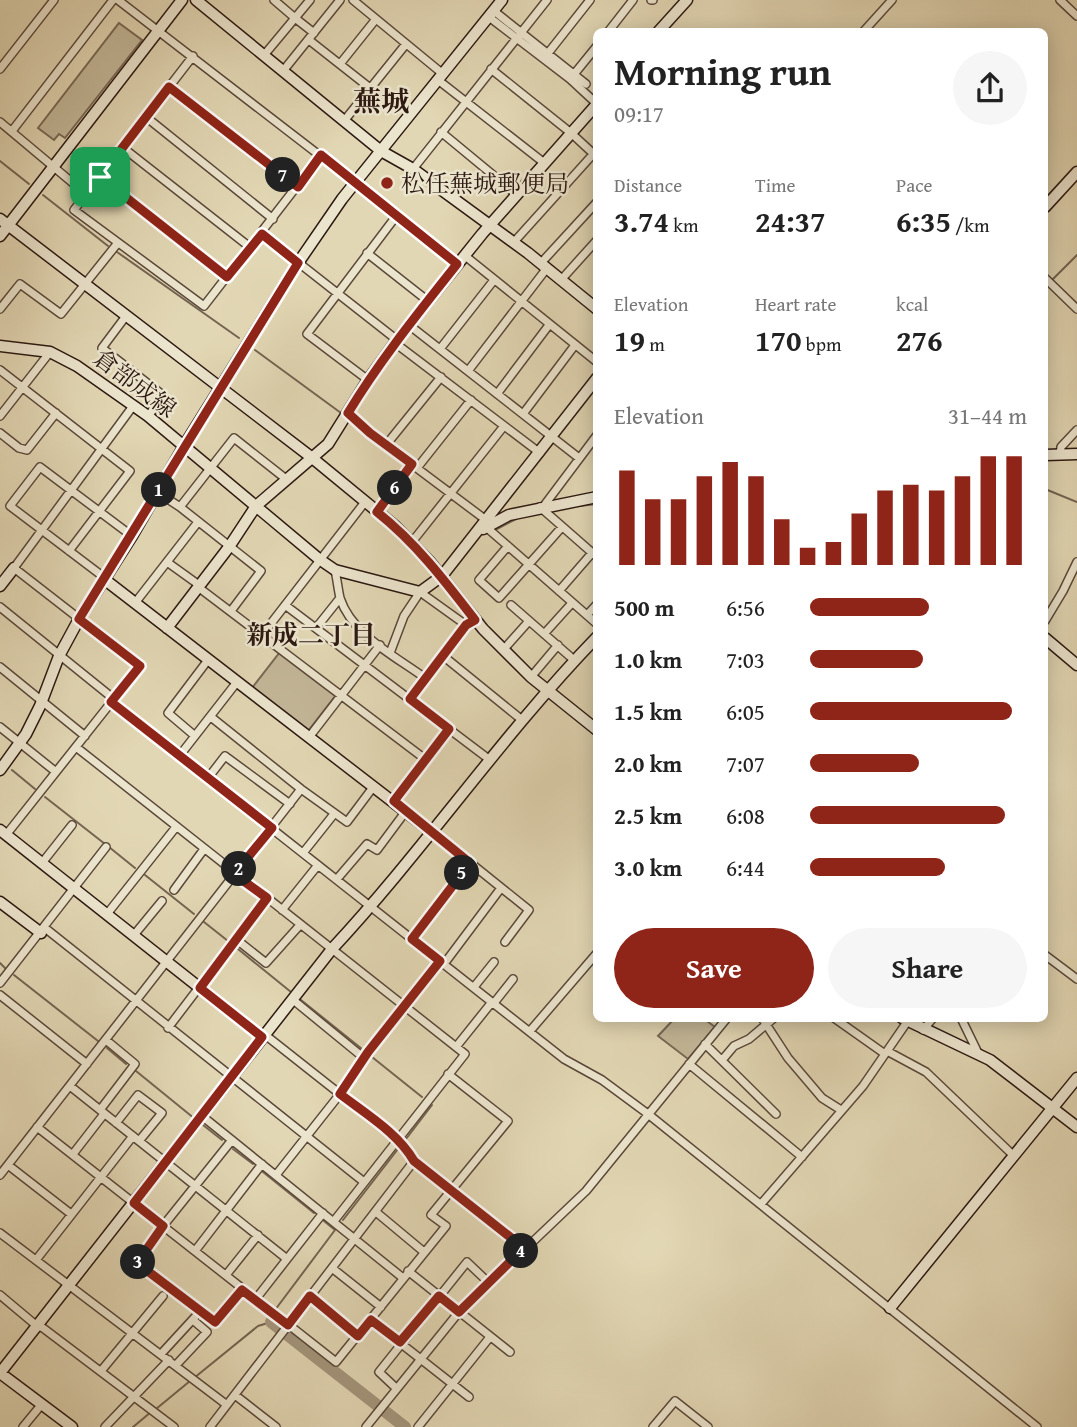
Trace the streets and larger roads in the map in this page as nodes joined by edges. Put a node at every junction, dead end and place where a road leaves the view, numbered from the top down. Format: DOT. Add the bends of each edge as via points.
graph roads {
  1 [pos="54,0"];
  2 [pos="116,0"];
  3 [pos="182,0"];
  4 [pos="196,0"];
  5 [pos="274,0"];
  6 [pos="310,0"];
  7 [pos="340,0"];
  8 [pos="353,0"];
  9 [pos="502,0"];
  10 [pos="547,0"];
  11 [pos="590,0"];
  12 [pos="634,0"];
  13 [pos="687,0"];
  14 [pos="892,0"];
  15 [pos="1060,0"];
  16 [pos="491,14"];
  17 [pos="1077,16"];
  18 [pos="295,18"];
  19 [pos="376,19"];
  20 [pos="611,28"];
  21 [pos="662,28"];
  22 [pos="867,28"];
  23 [pos="159,30"];
  24 [pos="312,36"];
  25 [pos="519,36"];
  26 [pos="406,44"];
  27 [pos="593,51"];
  28 [pos="265,54"];
  29 [pos="193,56"];
  30 [pos="545,56"];
  31 [pos="340,64"];
  32 [pos="0,69"];
  33 [pos="491,69"];
  34 [pos="283,71"];
  35 [pos="441,77"];
  36 [pos="572,77"];
  37 [pos="586,84"];
  38 [pos="169,87"];
  39 [pos="370,88"];
  40 [pos="593,100"];
  41 [pos="467,101"];
  42 [pos="593,108"];
  43 [pos="146,117"];
  44 [pos="344,121"];
  45 [pos="0,122"];
  46 [pos="12,131"];
  47 [pos="441,132"];
  48 [pos="571,133"];
  49 [pos="122,147"];
  50 [pos="381,151"];
  51 [pos="593,151"];
  52 [pos="321,155"];
  53 [pos="593,157"];
  54 [pos="543,162"];
  55 [pos="53,167"];
  56 [pos="413,169"];
  57 [pos="1077,172"];
  58 [pos="100,177"];
  59 [pos="356,181"];
  60 [pos="298,187"];
  61 [pos="86,194"];
  62 [pos="516,194"];
  63 [pos="1048,204"];
  64 [pos="593,207"];
  65 [pos="397,215"];
  66 [pos="273,219"];
  67 [pos="4,222"];
  68 [pos="491,225"];
  69 [pos="262,234"];
  70 [pos="0,236"];
  71 [pos="514,242"];
  72 [pos="117,244"];
  73 [pos="593,244"];
  74 [pos="251,248"];
  75 [pos="367,253"];
  76 [pos="461,259"];
  77 [pos="298,263"];
  78 [pos="544,266"];
  79 [pos="227,277"];
  80 [pos="494,280"];
  81 [pos="561,280"];
  82 [pos="1048,281"];
  83 [pos="85,285"];
  84 [pos="337,293"];
  85 [pos="428,301"];
  86 [pos="522,302"];
  87 [pos="593,306"];
  88 [pos="0,309"];
  89 [pos="1077,309"];
  90 [pos="126,316"];
  91 [pos="409,325"];
  92 [pos="550,325"];
  93 [pos="396,341"];
  94 [pos="575,345"];
  95 [pos="0,346"];
  96 [pos="440,349"];
  97 [pos="50,352"];
  98 [pos="593,359"];
  99 [pos="468,371"];
  100 [pos="3,372"];
  101 [pos="441,377"];
  102 [pos="368,380"];
  103 [pos="0,383"];
  104 [pos="593,383"];
  105 [pos="23,388"];
  106 [pos="221,389"];
  107 [pos="497,394"];
  108 [pos="471,400"];
  109 [pos="133,406"];
  110 [pos="56,412"];
  111 [pos="348,413"];
  112 [pos="523,414"];
  113 [pos="0,416"];
  114 [pos="148,416"];
  115 [pos="504,426"];
  116 [pos="1077,430"];
  117 [pos="0,433"];
  118 [pos="553,437"];
  119 [pos="593,440"];
  120 [pos="386,445"];
  121 [pos="184,446"];
  122 [pos="101,449"];
  123 [pos="540,453"];
  124 [pos="1059,454"];
  125 [pos="1077,454"];
  126 [pos="1048,455"];
  127 [pos="311,457"];
  128 [pos="579,458"];
  129 [pos="415,466"];
  130 [pos="209,468"];
  131 [pos="286,479"];
  132 [pos="71,489"];
  133 [pos="157,492"];
  134 [pos="451,492"];
  135 [pos="593,498"];
  136 [pos="365,502"];
  137 [pos="256,506"];
  138 [pos="180,507"];
  139 [pos="541,507"];
  140 [pos="100,512"];
  141 [pos="377,512"];
  142 [pos="198,522"];
  143 [pos="486,523"];
  144 [pos="562,527"];
  145 [pos="41,530"];
  146 [pos="132,536"];
  147 [pos="412,542"];
  148 [pos="508,546"];
  149 [pos="229,547"];
  150 [pos="69,551"];
  151 [pos="593,554"];
  152 [pos="593,556"];
  153 [pos="319,559"];
  154 [pos="167,562"];
  155 [pos="1077,562"];
  156 [pos="528,564"];
  157 [pos="14,568"];
  158 [pos="335,570"];
  159 [pos="442,576"];
  160 [pos="104,578"];
  161 [pos="0,586"];
  162 [pos="198,586"];
  163 [pos="559,590"];
  164 [pos="420,592"];
  165 [pos="340,598"];
  166 [pos="135,603"];
  167 [pos="572,603"];
  168 [pos="285,605"];
  169 [pos="511,606"];
  170 [pos="0,607"];
  171 [pos="593,608"];
  172 [pos="230,611"];
  173 [pos="587,615"];
  174 [pos="1048,616"];
  175 [pos="79,619"];
  176 [pos="593,620"];
  177 [pos="529,621"];
  178 [pos="471,622"];
  179 [pos="167,628"];
  180 [pos="316,628"];
  181 [pos="544,634"];
  182 [pos="262,635"];
  183 [pos="1048,640"];
  184 [pos="593,641"];
  185 [pos="380,645"];
  186 [pos="558,646"];
  187 [pos="503,649"];
  188 [pos="390,653"];
  189 [pos="59,655"];
  190 [pos="442,655"];
  191 [pos="1075,658"];
  192 [pos="208,660"];
  193 [pos="574,660"];
  194 [pos="364,665"];
  195 [pos="0,667"];
  196 [pos="531,677"];
  197 [pos="425,678"];
  198 [pos="237,682"];
  199 [pos="547,690"];
  200 [pos="341,695"];
  201 [pos="410,699"];
  202 [pos="113,700"];
  203 [pos="42,701"];
  204 [pos="211,717"];
  205 [pos="522,720"];
  206 [pos="0,727"];
  207 [pos="593,727"];
  208 [pos="449,729"];
  209 [pos="85,736"];
  210 [pos="195,736"];
  211 [pos="310,736"];
  212 [pos="20,743"];
  213 [pos="76,747"];
  214 [pos="184,750"];
  215 [pos="425,760"];
  216 [pos="490,761"];
  217 [pos="0,770"];
  218 [pos="56,772"];
  219 [pos="208,778"];
  220 [pos="374,786"];
  221 [pos="301,789"];
  222 [pos="394,801"];
  223 [pos="289,804"];
  224 [pos="406,811"];
  225 [pos="334,814"];
  226 [pos="72,825"];
  227 [pos="176,827"];
  228 [pos="272,828"];
  229 [pos="432,832"];
  230 [pos="3,833"];
  231 [pos="106,847"];
  232 [pos="204,849"];
  233 [pos="303,853"];
  234 [pos="42,863"];
  235 [pos="470,863"];
  236 [pos="317,865"];
  237 [pos="234,874"];
  238 [pos="337,879"];
  239 [pos="74,888"];
  240 [pos="501,888"];
  241 [pos="174,890"];
  242 [pos="267,898"];
  243 [pos="162,901"];
  244 [pos="0,902"];
  245 [pos="371,907"];
  246 [pos="282,910"];
  247 [pos="107,914"];
  248 [pos="300,925"];
  249 [pos="43,931"];
  250 [pos="134,935"];
  251 [pos="412,939"];
  252 [pos="237,940"];
  253 [pos="505,942"];
  254 [pos="332,949"];
  255 [pos="593,958"];
  256 [pos="1048,959"];
  257 [pos="165,961"];
  258 [pos="494,962"];
  259 [pos="442,963"];
  260 [pos="513,979"];
  261 [pos="1077,979"];
  262 [pos="0,983"];
  263 [pos="200,988"];
  264 [pos="474,988"];
  265 [pos="0,995"];
  266 [pos="292,999"];
  267 [pos="136,1001"];
  268 [pos="493,1002"];
  269 [pos="404,1005"];
  270 [pos="723,1022"];
  271 [pos="767,1022"];
  272 [pos="769,1022"];
  273 [pos="840,1022"];
  274 [pos="904,1022"];
  275 [pos="909,1022"];
  276 [pos="930,1022"];
  277 [pos="963,1022"];
  278 [pos="168,1028"];
  279 [pos="923,1030"];
  280 [pos="530,1031"];
  281 [pos="263,1036"];
  282 [pos="106,1040"];
  283 [pos="705,1044"];
  284 [pos="456,1047"];
  285 [pos="886,1052"];
  286 [pos="979,1055"];
  287 [pos="364,1058"];
  288 [pos="723,1059"];
  289 [pos="87,1064"];
  290 [pos="689,1064"];
  291 [pos="448,1074"];
  292 [pos="232,1077"];
  293 [pos="1077,1078"];
  294 [pos="70,1086"];
  295 [pos="340,1094"];
  296 [pos="1053,1108"];
  297 [pos="841,1110"];
  298 [pos="102,1112"];
  299 [pos="648,1114"];
  300 [pos="776,1114"];
  301 [pos="202,1116"];
  302 [pos="116,1123"];
  303 [pos="37,1127"];
  304 [pos="1077,1127"];
  305 [pos="308,1136"];
  306 [pos="136,1138"];
  307 [pos="397,1139"];
  308 [pos="232,1140"];
  309 [pos="73,1154"];
  310 [pos="1014,1156"];
  311 [pos="802,1157"];
  312 [pos="414,1161"];
  313 [pos="166,1162"];
  314 [pos="262,1164"];
  315 [pos="8,1165"];
  316 [pos="0,1175"];
  317 [pos="276,1175"];
  318 [pos="101,1176"];
  319 [pos="364,1182"];
  320 [pos="196,1185"];
  321 [pos="451,1191"];
  322 [pos="134,1203"];
  323 [pos="761,1205"];
  324 [pos="228,1210"];
  325 [pos="376,1212"];
  326 [pos="323,1213"];
  327 [pos="71,1214"];
  328 [pos="334,1221"];
  329 [pos="163,1226"];
  330 [pos="0,1233"];
  331 [pos="258,1235"];
  332 [pos="355,1238"];
  333 [pos="524,1248"];
  334 [pos="195,1251"];
  335 [pos="424,1252"];
  336 [pos="287,1258"];
  337 [pos="36,1260"];
  338 [pos="332,1268"];
  339 [pos="408,1271"];
  340 [pos="226,1275"];
  341 [pos="403,1278"];
  342 [pos="488,1282"];
  343 [pos="70,1286"];
  344 [pos="242,1290"];
  345 [pos="0,1295"];
  346 [pos="163,1296"];
  347 [pos="310,1296"];
  348 [pos="439,1296"];
  349 [pos="255,1300"];
  350 [pos="381,1307"];
  351 [pos="890,1308"];
  352 [pos="200,1311"];
  353 [pos="459,1312"];
  354 [pos="193,1320"];
  355 [pos="371,1320"];
  356 [pos="37,1326"];
  357 [pos="286,1329"];
  358 [pos="133,1333"];
  359 [pos="358,1336"];
  360 [pos="490,1337"];
  361 [pos="400,1342"];
  362 [pos="510,1352"];
  363 [pos="161,1354"];
  364 [pos="420,1358"];
  365 [pos="169,1360"];
  366 [pos="176,1365"];
  367 [pos="101,1371"];
  368 [pos="0,1373"];
  369 [pos="453,1384"];
  370 [pos="396,1388"];
  371 [pos="235,1395"];
  372 [pos="134,1396"];
  373 [pos="469,1397"];
  374 [pos="42,1404"];
  375 [pos="227,1405"];
  376 [pos="23,1427"];
  377 [pos="71,1427"];
  378 [pos="105,1427"];
  379 [pos="174,1427"];
  380 [pos="210,1427"];
  381 [pos="276,1427"];
  382 [pos="366,1427"];
  383 [pos="418,1427"];
  384 [pos="653,1427"];
  385 [pos="708,1427"];
  386 [pos="1037,1427"];
  1 -- 32 [label="street"];
  2 -- 23 [label="street"];
  2 -- 46 [label="street"];
  3 -- 23 [label="street"];
  4 -- 28 [label="street"];
  5 -- 18 [label="street"];
  6 -- 18 [label="street"];
  7 -- 24 [label="street"];
  8 -- 19 [label="street"];
  9 -- 16 [label="street"];
  10 -- 25 [label="street"];
  11 -- 30 [label="street"];
  12 -- 20 [label="street"];
  13 -- 21 [label="street"];
  14 -- 22 [label="street"];
  15 -- 17 [label="street"];
  16 -- 25 [label="street"];
  16 -- 35 [label="street"];
  18 -- 24 [label="street"];
  18 -- 28 [label="street"];
  19 -- 26 [label="street"];
  19 -- 31 [label="street"];
  23 -- 29 [label="street"];
  23 -- 55 [label="street"];
  24 -- 31 [label="street"];
  24 -- 34 [label="street"];
  25 -- 30 [label="street"];
  25 -- 33 [label="street"];
  26 -- 35 [label="street"];
  26 -- 39 [label="street"];
  27 -- 36 [label="street"];
  28 -- 34 [label="street"];
  29 -- 38 [label="street"];
  29 -- 52 [label="street"];
  30 -- 36 [label="street"];
  31 -- 39 [label="street"];
  33 -- 41 [label="street"];
  33 -- 48 [label="street"];
  34 -- 44 [label="street"];
  35 -- 41 [label="street"];
  35 -- 50 [label="street"];
  36 -- 37 [label="street"];
  36 -- 40 [label="street"];
  38 -- 43 [label="street"];
  38 -- 60 [label="street"];
  39 -- 44 [label="street"];
  41 -- 47 [label="street"];
  41 -- 54 [label="street"];
  42 -- 48 [label="street"];
  43 -- 49 [label="street"];
  43 -- 66 [label="street"];
  44 -- 50 [label="street"];
  45 -- 46 [label="street"];
  46 -- 55 [label="street"];
  47 -- 56 [label="street"];
  47 -- 62 [label="street"];
  48 -- 51 [label="street"];
  48 -- 54 [label="street"];
  49 -- 58 [label="street"];
  49 -- 74 [label="street"];
  50 -- 56 [label="street"];
  50 -- 59 [label="street"];
  52 -- 59 [label="street"];
  52 -- 60 [label="street"];
  53 -- 71 [label="street"];
  54 -- 62 [label="street"];
  55 -- 61 [label="street"];
  55 -- 67 [label="street"];
  56 -- 68 [label="street"];
  57 -- 63 [label="street"];
  58 -- 61 [label="street"];
  58 -- 79 [label="street"];
  59 -- 65 [label="street"];
  59 -- 77 [label="street"];
  60 -- 66 [label="street"];
  61 -- 72 [label="street" via="74,210"];
  62 -- 68 [label="street"];
  64 -- 78 [label="street"];
  65 -- 75 [label="street"];
  65 -- 76 [label="street"];
  66 -- 69 [label="street"];
  67 -- 70 [label="street"];
  67 -- 83 [label="street"];
  68 -- 71 [label="street"];
  68 -- 76 [label="street"];
  69 -- 74 [label="street"];
  69 -- 77 [label="street"];
  71 -- 78 [label="street"];
  72 -- 79 [label="street" via="204,306"];
  72 -- 83 [label="street"];
  73 -- 81 [label="street"];
  74 -- 79 [label="street"];
  75 -- 84 [label="street"];
  75 -- 85 [label="street"];
  76 -- 80 [label="street"];
  76 -- 85 [label="street"];
  77 -- 84 [label="street"];
  77 -- 106 [label="street"];
  78 -- 81 [label="street"];
  78 -- 86 [label="street"];
  80 -- 86 [label="street"];
  80 -- 96 [label="street"];
  81 -- 87 [label="street"];
  82 -- 89 [label="street"];
  83 -- 88 [label="street" via="61,314 20,284"];
  83 -- 90 [label="street"];
  84 -- 93 [label="street"];
  84 -- 102 [label="street" via="307,334"];
  85 -- 91 [label="street"];
  86 -- 92 [label="street"];
  86 -- 99 [label="street"];
  90 -- 106 [label="street"];
  90 -- 114 [label="street" via="102,348 164,396"];
  91 -- 93 [label="street"];
  91 -- 96 [label="street"];
  92 -- 94 [label="street"];
  92 -- 107 [label="street"];
  93 -- 101 [label="street"];
  93 -- 102 [label="street"];
  94 -- 98 [label="street"];
  94 -- 112 [label="street"];
  95 -- 97 [label="street, 倉部成線"];
  96 -- 99 [label="street"];
  97 -- 105 [label="street"];
  97 -- 109 [label="street, 倉部成線"];
  99 -- 107 [label="street"];
  100 -- 103 [label="street"];
  100 -- 105 [label="street"];
  101 -- 108 [label="street"];
  101 -- 120 [label="street"];
  102 -- 111 [label="street"];
  104 -- 118 [label="street"];
  105 -- 110 [label="street"];
  105 -- 113 [label="street"];
  106 -- 121 [label="street"];
  106 -- 127 [label="street"];
  107 -- 112 [label="street"];
  108 -- 115 [label="street"];
  108 -- 129 [label="street"];
  109 -- 114 [label="street, 倉部成線"];
  109 -- 122 [label="street"];
  110 -- 117 [label="street" via="27,450"];
  110 -- 122 [label="street"];
  111 -- 120 [label="street"];
  111 -- 127 [label="street" via="328,444"];
  112 -- 118 [label="street"];
  114 -- 121 [label="street, 倉部成線"];
  115 -- 123 [label="street"];
  115 -- 134 [label="street"];
  116 -- 124 [label="street"];
  118 -- 123 [label="street"];
  118 -- 128 [label="street"];
  119 -- 128 [label="street"];
  120 -- 129 [label="street"];
  121 -- 130 [label="street, 倉部成線"];
  121 -- 133 [label="street"];
  122 -- 132 [label="street"];
  122 -- 140 [label="street" via="130,471"];
  123 -- 143 [label="street"];
  124 -- 125 [label="street"];
  124 -- 126 [label="street"];
  127 -- 131 [label="street"];
  127 -- 136 [label="street"];
  128 -- 139 [label="street"];
  129 -- 134 [label="street"];
  129 -- 141 [label="street"];
  130 -- 131 [label="street" via="234,438"];
  130 -- 137 [label="street, 倉部成線"];
  130 -- 138 [label="street"];
  131 -- 137 [label="street"];
  132 -- 140 [label="street"];
  132 -- 145 [label="street"];
  132 -- 145 [label="street" via="40,467 10,505"];
  133 -- 138 [label="street"];
  133 -- 146 [label="street"];
  134 -- 143 [label="street"];
  134 -- 147 [label="street"];
  135 -- 139 [label="street"];
  136 -- 141 [label="street"];
  136 -- 153 [label="street"];
  137 -- 149 [label="street"];
  137 -- 153 [label="street, 倉部成線"];
  138 -- 142 [label="street"];
  139 -- 143 [label="street"];
  139 -- 144 [label="street"];
  140 -- 146 [label="street"];
  140 -- 150 [label="street"];
  141 -- 147 [label="street"];
  142 -- 149 [label="street"];
  142 -- 154 [label="street"];
  143 -- 148 [label="street"];
  143 -- 159 [label="street"];
  144 -- 151 [label="street"];
  144 -- 156 [label="street"];
  145 -- 150 [label="street"];
  145 -- 157 [label="street"];
  146 -- 160 [label="street"];
  147 -- 159 [label="street"];
  148 -- 156 [label="street"];
  148 -- 156 [label="street" via="480,580 499,598"];
  149 -- 162 [label="street"];
  149 -- 172 [label="street" via="261,571"];
  150 -- 160 [label="street"];
  152 -- 163 [label="street"];
  153 -- 158 [label="street, 倉部成線"];
  153 -- 168 [label="street"];
  154 -- 162 [label="street"];
  154 -- 166 [label="street"];
  155 -- 174 [label="street"];
  156 -- 163 [label="street"];
  157 -- 161 [label="street"];
  157 -- 175 [label="street"];
  158 -- 164 [label="street, 倉部成線"];
  158 -- 165 [label="street"];
  159 -- 164 [label="street"];
  159 -- 178 [label="street"];
  160 -- 166 [label="street"];
  160 -- 175 [label="street"];
  162 -- 172 [label="street"];
  162 -- 179 [label="street"];
  163 -- 167 [label="street"];
  164 -- 178 [label="street"];
  164 -- 188 [label="street" via="404,616"];
  165 -- 180 [label="street"];
  165 -- 185 [label="street" via="363,633"];
  166 -- 179 [label="street"];
  167 -- 173 [label="street"];
  167 -- 181 [label="street"];
  168 -- 180 [label="street"];
  168 -- 182 [label="street"];
  169 -- 177 [label="street"];
  170 -- 189 [label="street"];
  171 -- 173 [label="street"];
  172 -- 182 [label="street"];
  173 -- 176 [label="street"];
  175 -- 189 [label="street"];
  175 -- 202 [label="street" via="140,666"];
  177 -- 181 [label="street"];
  177 -- 187 [label="street"];
  178 -- 187 [label="street"];
  178 -- 190 [label="street"];
  179 -- 192 [label="street"];
  180 -- 194 [label="street"];
  181 -- 186 [label="street"];
  182 -- 200 [label="street"];
  183 -- 191 [label="street"];
  184 -- 193 [label="street"];
  185 -- 188 [label="street"];
  185 -- 194 [label="street"];
  186 -- 193 [label="street"];
  186 -- 196 [label="street"];
  187 -- 196 [label="street"];
  188 -- 197 [label="street"];
  189 -- 202 [label="street"];
  189 -- 203 [label="street"];
  190 -- 197 [label="street"];
  190 -- 205 [label="street"];
  192 -- 198 [label="street"];
  192 -- 210 [label="street" via="168,713"];
  193 -- 199 [label="street"];
  194 -- 200 [label="street"];
  194 -- 201 [label="street"];
  195 -- 203 [label="street"];
  196 -- 199 [label="street"];
  197 -- 201 [label="street"];
  198 -- 204 [label="street"];
  198 -- 211 [label="street"];
  199 -- 205 [label="street"];
  199 -- 207 [label="street"];
  200 -- 211 [label="street"];
  200 -- 215 [label="street"];
  201 -- 208 [label="street"];
  202 -- 209 [label="street"];
  202 -- 219 [label="street"];
  203 -- 209 [label="street"];
  203 -- 212 [label="street"];
  204 -- 210 [label="street"];
  204 -- 221 [label="street"];
  205 -- 216 [label="street"];
  206 -- 212 [label="street"];
  208 -- 215 [label="street"];
  208 -- 216 [label="street"];
  209 -- 213 [label="street"];
  210 -- 214 [label="street"];
  211 -- 220 [label="street"];
  212 -- 217 [label="street"];
  212 -- 218 [label="street"];
  213 -- 218 [label="street"];
  213 -- 227 [label="street"];
  215 -- 222 [label="street"];
  216 -- 229 [label="street"];
  218 -- 230 [label="street"];
  219 -- 223 [label="street" via="225,756"];
  219 -- 228 [label="street"];
  220 -- 222 [label="street"];
  220 -- 225 [label="street" via="347,822"];
  221 -- 223 [label="street"];
  221 -- 225 [label="street"];
  222 -- 224 [label="street"];
  223 -- 228 [label="street"];
  224 -- 229 [label="street"];
  224 -- 238 [label="street" via="376,850 367,844"];
  225 -- 233 [label="street"];
  226 -- 234 [label="street"];
  227 -- 232 [label="street"];
  227 -- 247 [label="street"];
  228 -- 233 [label="street"];
  228 -- 237 [label="street"];
  229 -- 235 [label="street"];
  229 -- 245 [label="street"];
  230 -- 234 [label="street"];
  231 -- 239 [label="street"];
  232 -- 237 [label="street"];
  232 -- 241 [label="street"];
  233 -- 236 [label="street"];
  234 -- 239 [label="street"];
  235 -- 240 [label="street"];
  235 -- 251 [label="street"];
  236 -- 238 [label="street"];
  236 -- 246 [label="street"];
  237 -- 242 [label="street"];
  237 -- 257 [label="street"];
  238 -- 245 [label="street"];
  239 -- 247 [label="street"];
  239 -- 249 [label="street"];
  240 -- 253 [label="street" via="529,910"];
  240 -- 259 [label="street"];
  242 -- 246 [label="street"];
  242 -- 252 [label="street"];
  243 -- 250 [label="street"];
  244 -- 249 [label="street"];
  245 -- 251 [label="street"];
  245 -- 254 [label="street"];
  246 -- 248 [label="street"];
  247 -- 250 [label="street"];
  248 -- 252 [label="street" via="266,963"];
  248 -- 254 [label="street"];
  249 -- 262 [label="street"];
  249 -- 267 [label="street"];
  250 -- 257 [label="street"];
  251 -- 259 [label="street"];
  252 -- 263 [label="street"];
  254 -- 266 [label="street"];
  254 -- 269 [label="street"];
  255 -- 280 [label="street"];
  256 -- 261 [label="street"];
  257 -- 263 [label="street"];
  257 -- 267 [label="street"];
  258 -- 264 [label="street"];
  259 -- 264 [label="street"];
  259 -- 269 [label="street"];
  260 -- 268 [label="street"];
  263 -- 278 [label="street"];
  263 -- 281 [label="street"];
  264 -- 268 [label="street"];
  265 -- 289 [label="street"];
  266 -- 281 [label="street"];
  266 -- 287 [label="street"];
  267 -- 278 [label="street"];
  267 -- 282 [label="street"];
  268 -- 280 [label="street"];
  268 -- 284 [label="street"];
  269 -- 284 [label="street"];
  269 -- 287 [label="street"];
  270 -- 283 [label="street"];
  271 -- 288 [label="street"];
  272 -- 297 [label="street" via="788,1058 822,1098"];
  273 -- 285 [label="street"];
  274 -- 285 [label="street"];
  275 -- 279 [label="street"];
  276 -- 279 [label="street"];
  277 -- 286 [label="street"];
  278 -- 292 [label="street"];
  279 -- 286 [label="street"];
  280 -- 299 [label="street"];
  281 -- 292 [label="street"];
  281 -- 295 [label="street"];
  282 -- 289 [label="street"];
  282 -- 298 [label="street" via="135,1064"];
  283 -- 288 [label="street"];
  283 -- 290 [label="street"];
  284 -- 291 [label="street" via="465,1054"];
  285 -- 297 [label="street"];
  285 -- 310 [label="street" via="926,1072"];
  286 -- 296 [label="street"];
  287 -- 295 [label="street"];
  288 -- 300 [label="street"];
  289 -- 294 [label="street"];
  290 -- 299 [label="street"];
  290 -- 311 [label="street"];
  291 -- 307 [label="street"];
  291 -- 321 [label="street" via="508,1121"];
  292 -- 301 [label="street"];
  292 -- 305 [label="street"];
  293 -- 296 [label="street"];
  294 -- 298 [label="street"];
  294 -- 303 [label="street"];
  295 -- 305 [label="street"];
  295 -- 307 [label="street"];
  296 -- 304 [label="street"];
  296 -- 310 [label="street"];
  297 -- 311 [label="street"];
  298 -- 302 [label="street"];
  298 -- 309 [label="street"];
  299 -- 323 [label="street"];
  299 -- 333 [label="street" via="586,1191"];
  301 -- 308 [label="street"];
  301 -- 313 [label="street"];
  302 -- 306 [label="street"];
  302 -- 306 [label="street" via="138,1095 162,1113"];
  303 -- 309 [label="street"];
  303 -- 315 [label="street"];
  305 -- 317 [label="street"];
  305 -- 319 [label="street"];
  306 -- 313 [label="street"];
  306 -- 318 [label="street"];
  307 -- 312 [label="street"];
  307 -- 319 [label="street"];
  308 -- 314 [label="street"];
  308 -- 320 [label="street"];
  309 -- 318 [label="street"];
  310 -- 351 [label="street"];
  311 -- 323 [label="street"];
  312 -- 321 [label="street"];
  312 -- 325 [label="street"];
  313 -- 320 [label="street"];
  313 -- 322 [label="street"];
  314 -- 317 [label="street"];
  314 -- 324 [label="street"];
  315 -- 316 [label="street"];
  315 -- 327 [label="street"];
  317 -- 326 [label="street"];
  318 -- 322 [label="street"];
  318 -- 327 [label="street"];
  319 -- 328 [label="street"];
  320 -- 324 [label="street"];
  320 -- 329 [label="street"];
  321 -- 333 [label="street"];
  321 -- 335 [label="street" via="431,1215 446,1226"];
  322 -- 329 [label="street"];
  322 -- 343 [label="street"];
  323 -- 351 [label="street"];
  324 -- 331 [label="street"];
  324 -- 334 [label="street"];
  325 -- 332 [label="street"];
  325 -- 335 [label="street"];
  326 -- 328 [label="street"];
  326 -- 336 [label="street"];
  327 -- 337 [label="street"];
  328 -- 332 [label="street"];
  329 -- 334 [label="street"];
  329 -- 352 [label="street" via="137,1263"];
  330 -- 337 [label="street"];
  331 -- 336 [label="street"];
  331 -- 340 [label="street"];
  332 -- 338 [label="street"];
  332 -- 341 [label="street"];
  333 -- 342 [label="street"];
  334 -- 340 [label="street"];
  335 -- 339 [label="street"];
  336 -- 349 [label="street"];
  337 -- 343 [label="street"];
  338 -- 347 [label="street"];
  338 -- 350 [label="street"];
  339 -- 341 [label="street"];
  339 -- 348 [label="street"];
  340 -- 344 [label="street"];
  341 -- 350 [label="street"];
  342 -- 348 [label="street" via="467,1262"];
  342 -- 353 [label="street"];
  343 -- 356 [label="street"];
  343 -- 358 [label="street"];
  344 -- 349 [label="street"];
  344 -- 352 [label="street" via="215,1322"];
  345 -- 356 [label="street"];
  346 -- 358 [label="street"];
  347 -- 357 [label="street"];
  347 -- 359 [label="street"];
  348 -- 353 [label="street"];
  348 -- 361 [label="street"];
  349 -- 357 [label="street"];
  350 -- 355 [label="street"];
  351 -- 386 [label="street"];
  352 -- 354 [label="street"];
  353 -- 360 [label="street"];
  353 -- 364 [label="street"];
  354 -- 363 [label="street"];
  354 -- 366 [label="street" via="207,1332"];
  355 -- 359 [label="street"];
  355 -- 361 [label="street"];
  356 -- 367 [label="street"];
  356 -- 368 [label="street"];
  357 -- 359 [label="street" via="336,1362"];
  357 -- 371 [label="street"];
  358 -- 363 [label="street"];
  358 -- 367 [label="street"];
  360 -- 362 [label="street"];
  360 -- 369 [label="street"];
  361 -- 364 [label="street"];
  361 -- 370 [label="street" via="379,1372"];
  363 -- 365 [label="street"];
  364 -- 369 [label="street"];
  364 -- 370 [label="street"];
  365 -- 366 [label="street"];
  365 -- 372 [label="street"];
  366 -- 375 [label="street"];
  367 -- 372 [label="street"];
  368 -- 374 [label="street"];
  369 -- 373 [label="street"];
  369 -- 383 [label="street"];
  370 -- 382 [label="street"];
  371 -- 375 [label="street"];
  371 -- 381 [label="street"];
  372 -- 378 [label="street"];
  372 -- 379 [label="street"];
  374 -- 376 [label="street"];
  374 -- 377 [label="street"];
  375 -- 380 [label="street"];
  384 -- 385 [label="street" via="675,1401"];
}
